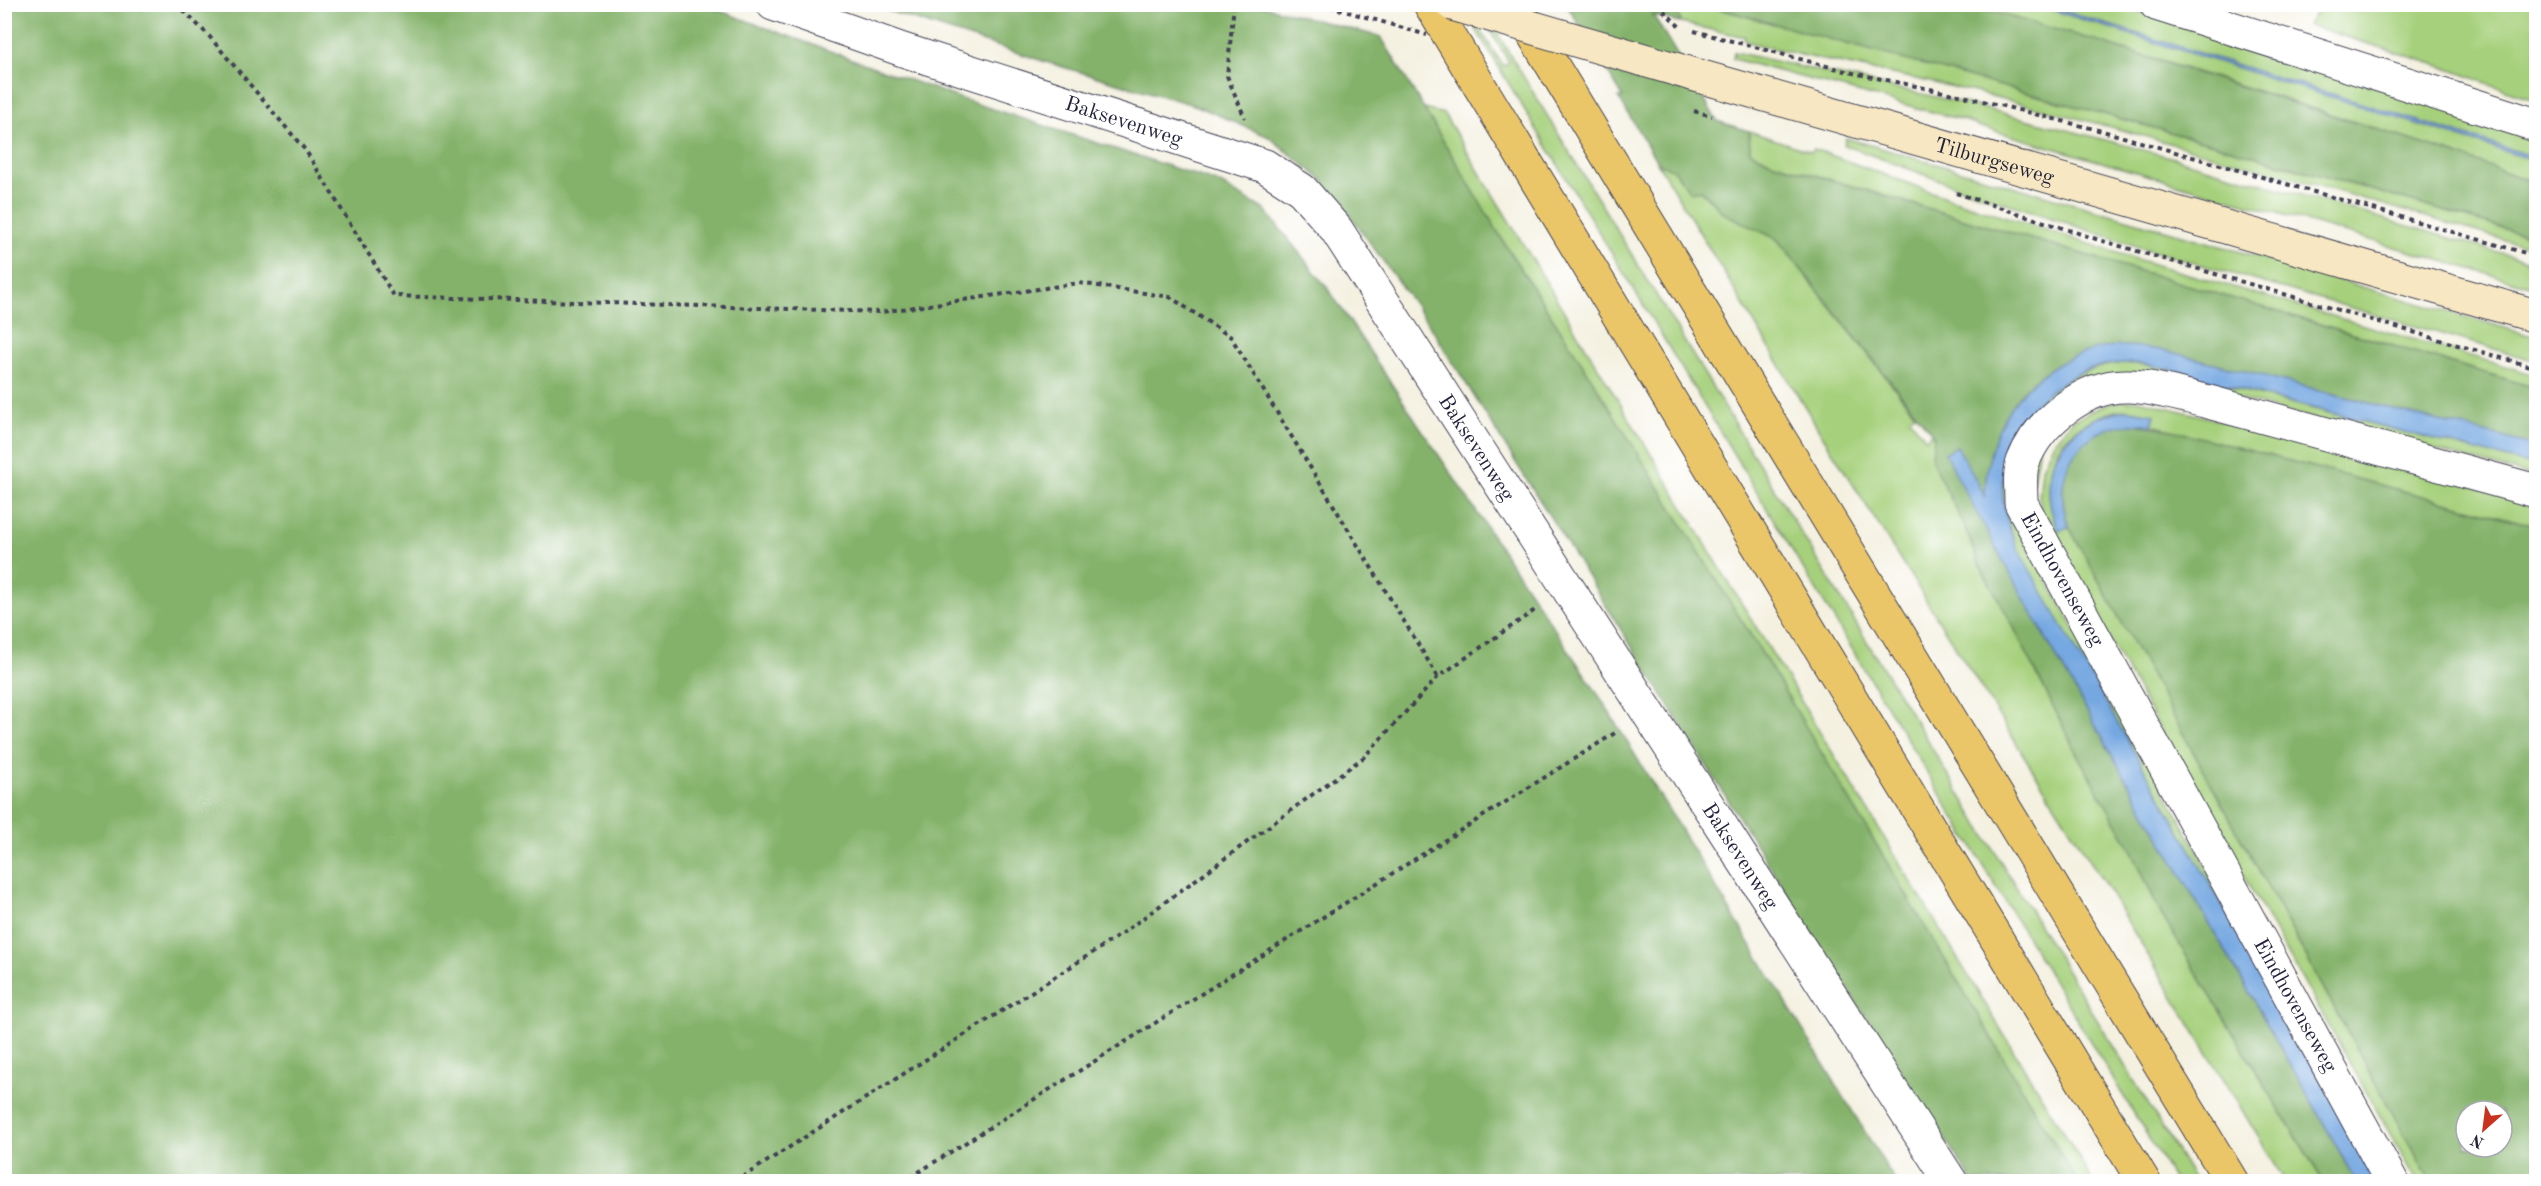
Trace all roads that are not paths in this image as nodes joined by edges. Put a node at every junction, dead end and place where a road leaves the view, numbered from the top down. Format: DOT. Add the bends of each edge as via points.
graph roads {
  1 [pos="773,4"];
  2 [pos="1430,4"];
  3 [pos="1452,4"];
  4 [pos="1515,4"];
  5 [pos="2156,4"];
  6 [pos="2536,125"];
  7 [pos="2536,316"];
  8 [pos="2536,491"];
  9 [pos="1951,1182"];
  10 [pos="2144,1182"];
  11 [pos="2232,1182"];
  12 [pos="2392,1182"];
  1 -- 9 [label="street, Baksevenweg" via="903,50 1265,166 1302,190 1336,229"];
  2 -- 10 [label="highway"];
  3 -- 7 [label="street, Tilburgseweg, bridge"];
  4 -- 11 [label="highway"];
  5 -- 6 [label="street"];
  8 -- 12 [label="street, Eindhovenseweg" via="2205,401 2126,386 2094,392 2067,407 2039,432 2022,464 2021,503"];
}
